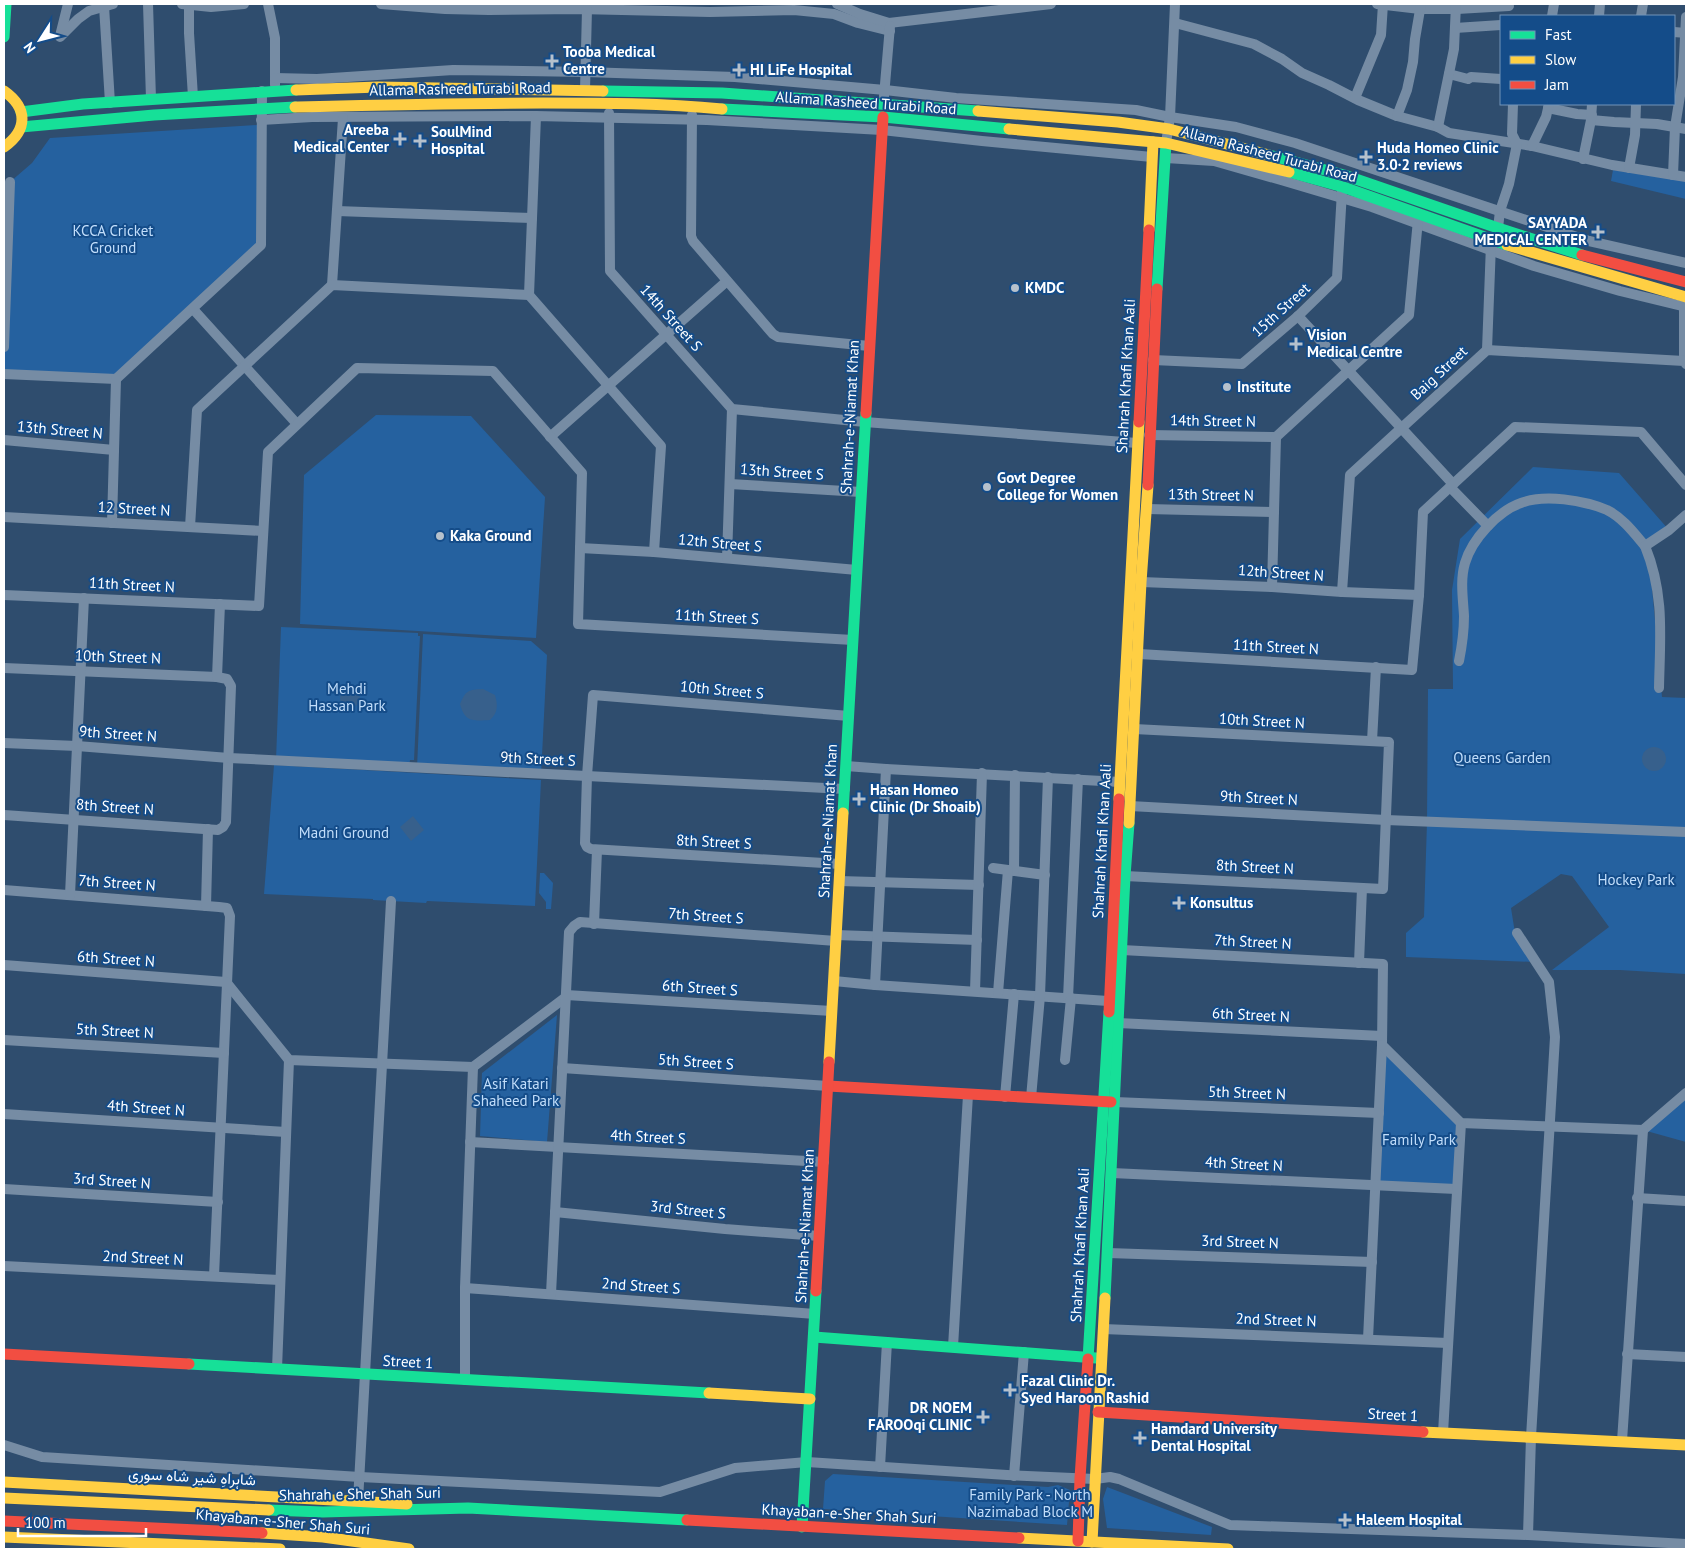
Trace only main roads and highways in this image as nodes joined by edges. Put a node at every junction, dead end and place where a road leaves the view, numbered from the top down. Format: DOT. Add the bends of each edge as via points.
graph roads {
  1 [pos="6,4"];
  2 [pos="4,37"];
  3 [pos="4,91"];
  4 [pos="21,112"];
  5 [pos="883,117"];
  6 [pos="21,127"];
  7 [pos="1153,142"];
  8 [pos="1166,143"];
  9 [pos="4,147"];
  10 [pos="1686,282"];
  11 [pos="1686,304"];
  12 [pos="1134,508"];
  13 [pos="1147,508"];
  14 [pos="1127,649"];
  15 [pos="1139,652"];
  16 [pos="1120,785"];
  17 [pos="1132,789"];
  18 [pos="828,1086"];
  19 [pos="1109,1102"];
  20 [pos="814,1338"];
  21 [pos="4,1354"];
  22 [pos="1088,1357"];
  23 [pos="1102,1358"];
  24 [pos="810,1399"];
  25 [pos="1098,1412"];
  26 [pos="1686,1445"];
  27 [pos="4,1482"];
  28 [pos="4,1498"];
  29 [pos="468,1508"];
  30 [pos="253,1510"];
  31 [pos="4,1520"];
  32 [pos="802,1527"];
  33 [pos="4,1537"];
  34 [pos="1078,1541"];
  35 [pos="1092,1542"];
  36 [pos="280,1549"];
  37 [pos="409,1549"];
  38 [pos="1228,1549"];
  1 -- 2 [label="main road"];
  3 -- 4 [label="main road" via="17,102"];
  4 -- 6 [label="main road"];
  4 -- 10 [label="main road, Allama Rasheed Turabi Road" via="83,104 262,91 378,87 722,93 1170,123 1344,175 1599,260"];
  5 -- 6 [label="main road, Allama Rasheed Turabi Road" via="692,106 448,103 261,114 144,116"];
  5 -- 7 [label="main road, Allama Rasheed Turabi Road"];
  5 -- 18 [label="main road, Shahrah-e-Niamat Khan"];
  6 -- 9 [label="main road" via="15,139"];
  7 -- 8 [label="main road, Allama Rasheed Turabi Road"];
  7 -- 12 [label="main road, Shahrah Khafi Khan Aali"];
  8 -- 11 [label="main road, Allama Rasheed Turabi Road" via="1273,168 1491,245 1582,268"];
  8 -- 13 [label="main road, Shahrah Khafi Khan Aali"];
  12 -- 13 [label="main road"];
  12 -- 14 [label="main road, Shahrah Khafi Khan Aali"];
  13 -- 15 [label="main road, Shahrah Khafi Khan Aali"];
  14 -- 15 [label="main road"];
  14 -- 16 [label="main road, Shahrah Khafi Khan Aali"];
  15 -- 17 [label="main road, Shahrah Khafi Khan Aali"];
  16 -- 17 [label="main road"];
  16 -- 19 [label="main road, Shahrah Khafi Khan Aali" via="1108,1001"];
  17 -- 19 [label="main road, Shahrah Khafi Khan Aali" via="1118,1023"];
  18 -- 19 [label="main road"];
  18 -- 20 [label="main road, Shahrah-e-Niamat Khan"];
  19 -- 22 [label="main road, Shahrah Khafi Khan Aali"];
  19 -- 23 [label="main road, Shahrah Khafi Khan Aali" via="1112,1173"];
  20 -- 22 [label="main road"];
  20 -- 24 [label="main road, Shahrah-e-Niamat Khan"];
  21 -- 24 [label="main road, Street 1"];
  22 -- 23 [label="main road"];
  22 -- 34 [label="main road, Shahrah Khafi Khan Aali"];
  23 -- 25 [label="main road, Shahrah Khafi Khan Aali"];
  24 -- 32 [label="main road, Shahrah-e-Niamat Khan"];
  25 -- 26 [label="main road, Street 1"];
  25 -- 35 [label="main road, Shahrah Khafi Khan Aali"];
  27 -- 29 [label="main road, شاہراہِ شیر شاہ سوری"];
  28 -- 30 [label="main road, Khayaban-e-Sher Shah Suri"];
  29 -- 30 [label="main road, Shahrah e Sher Shah Suri" via="323,1512"];
  29 -- 32 [label="main road, Khayaban-e-Sher Shah Suri"];
  31 -- 37 [label="main road, Khayaban-e-Sher Shah Suri" via="323,1537"];
  32 -- 34 [label="main road, Khayaban-e-Sher Shah Suri"];
  33 -- 36 [label="main road"];
  34 -- 35 [label="main road, Khayaban-e-Sher Shah Suri"];
  35 -- 38 [label="main road, Khayaban-e-Sher Shah Suri"];
}
